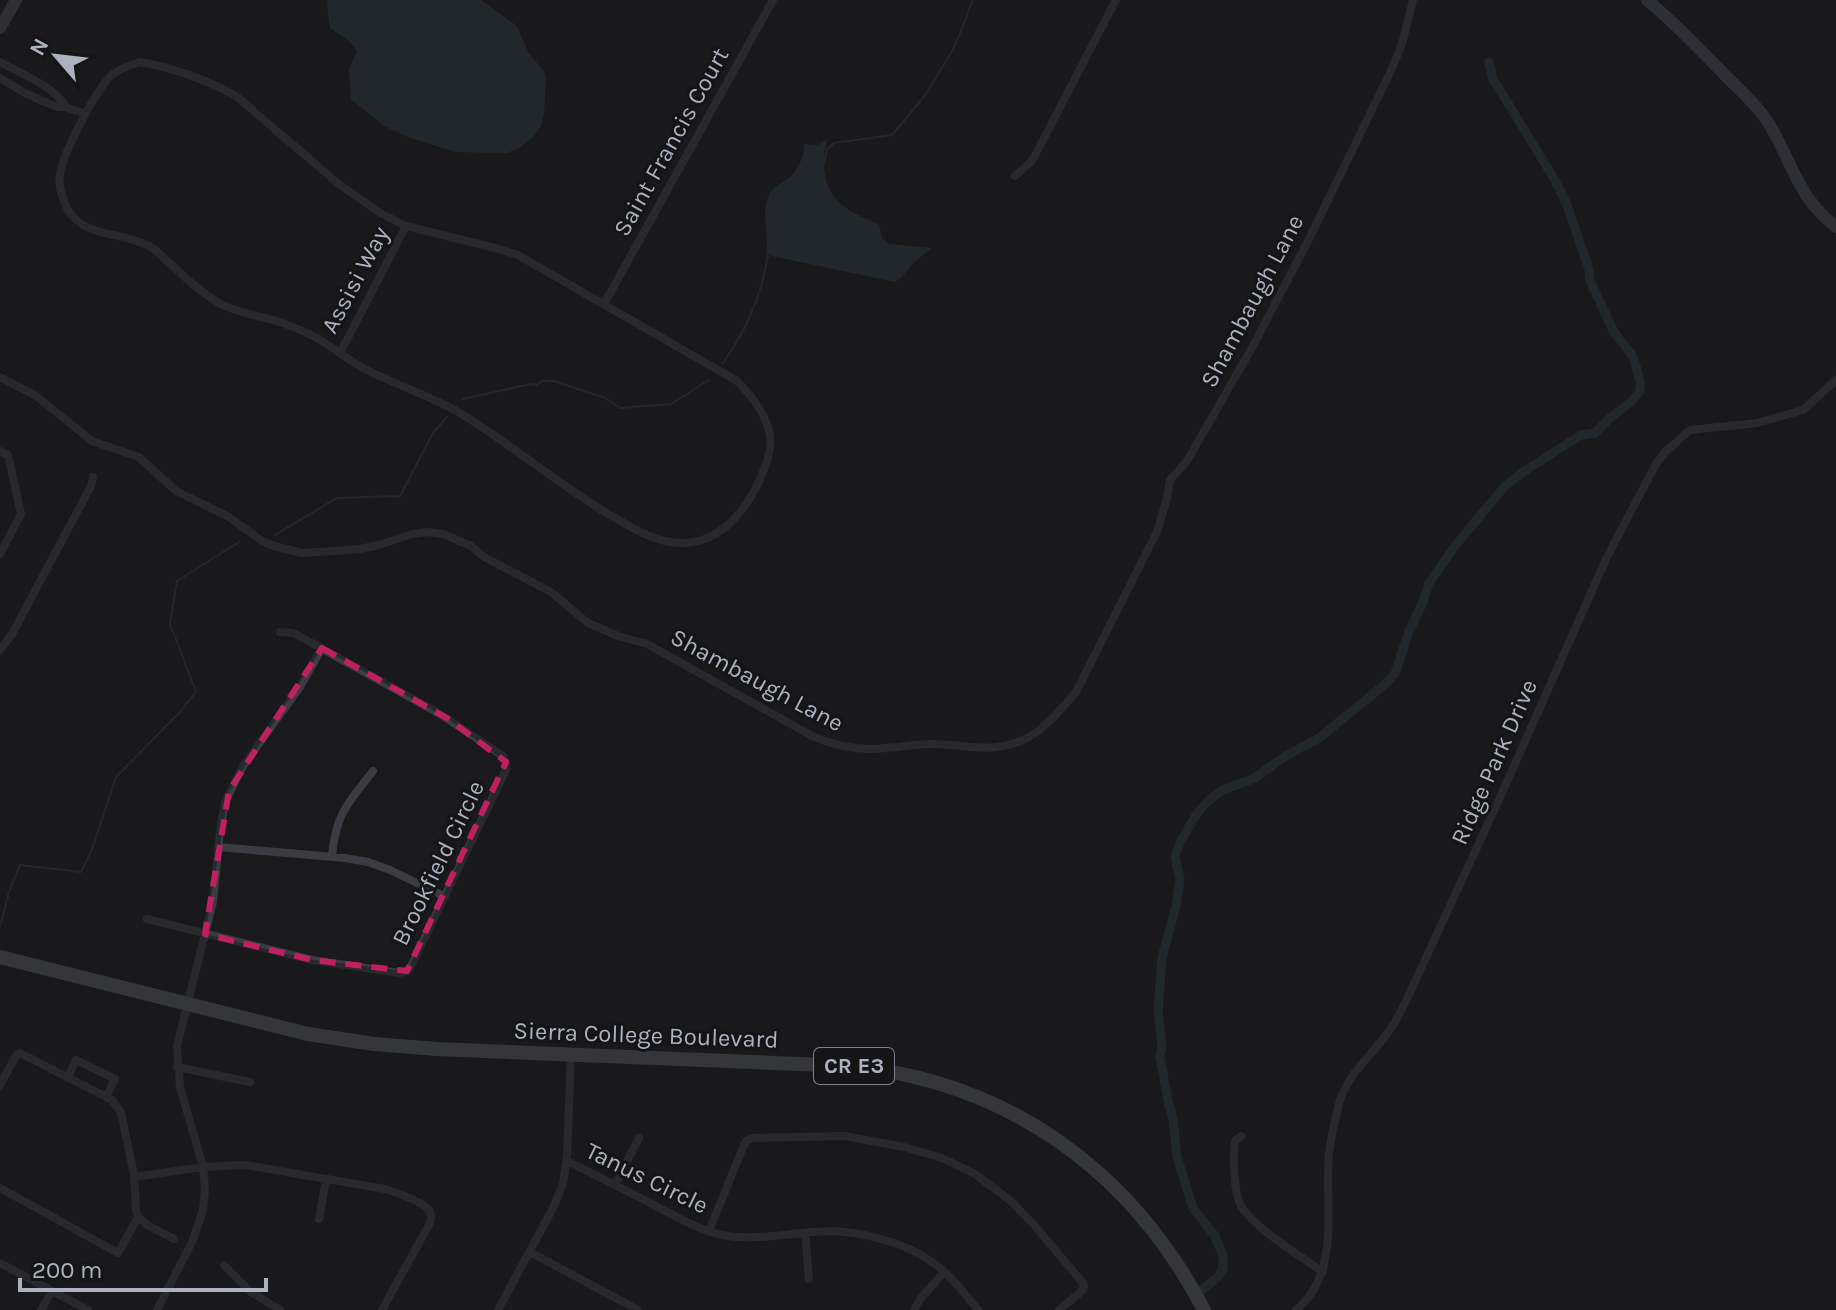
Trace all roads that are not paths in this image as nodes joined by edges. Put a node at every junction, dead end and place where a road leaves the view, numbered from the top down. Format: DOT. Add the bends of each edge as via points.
graph roads {
  1 [pos="16,0"];
  2 [pos="773,0"];
  3 [pos="1116,0"];
  4 [pos="1413,0"];
  5 [pos="1647,0"];
  6 [pos="0,28"];
  7 [pos="0,62"];
  8 [pos="23,75"];
  9 [pos="0,78"];
  10 [pos="39,84"];
  11 [pos="16,88"];
  12 [pos="32,96"];
  13 [pos="66,107"];
  14 [pos="85,114"];
  15 [pos="1015,176"];
  16 [pos="406,226"];
  17 [pos="1836,227"];
  18 [pos="604,304"];
  19 [pos="340,353"];
  20 [pos="0,377"];
  21 [pos="1836,380"];
  22 [pos="0,451"];
  23 [pos="11,469"];
  24 [pos="0,473"];
  25 [pos="93,477"];
  26 [pos="0,554"];
  27 [pos="280,632"];
  28 [pos="322,648"];
  29 [pos="0,650"];
  30 [pos="373,771"];
  31 [pos="218,847"];
  32 [pos="332,857"];
  33 [pos="444,896"];
  34 [pos="147,919"];
  35 [pos="205,934"];
  36 [pos="0,957"];
  37 [pos="186,1004"];
  38 [pos="571,1054"];
  39 [pos="177,1067"];
  40 [pos="68,1077"];
  41 [pos="250,1082"];
  42 [pos="0,1085"];
  43 [pos="106,1097"];
  44 [pos="1241,1136"];
  45 [pos="639,1138"];
  46 [pos="567,1161"];
  47 [pos="203,1167"];
  48 [pos="134,1177"];
  49 [pos="326,1179"];
  50 [pos="615,1185"];
  51 [pos="0,1188"];
  52 [pos="138,1217"];
  53 [pos="319,1219"];
  54 [pos="709,1231"];
  55 [pos="805,1233"];
  56 [pos="174,1239"];
  57 [pos="530,1252"];
  58 [pos="0,1263"];
  59 [pos="224,1265"];
  60 [pos="944,1272"];
  61 [pos="1323,1272"];
  62 [pos="809,1279"];
  63 [pos="52,1291"];
  64 [pos="41,1310"];
  65 [pos="88,1310"];
  66 [pos="157,1310"];
  67 [pos="280,1310"];
  68 [pos="382,1310"];
  69 [pos="498,1310"];
  70 [pos="638,1310"];
  71 [pos="914,1310"];
  72 [pos="978,1310"];
  73 [pos="1059,1310"];
  74 [pos="1204,1310"];
  75 [pos="1296,1310"];
  1 -- 6 [label="street"];
  2 -- 18 [label="street, Saint Francis Court"];
  3 -- 15 [label="street" via="1032,161"];
  4 -- 20 [label="street, Shambaugh Lane" via="1389,75 1254,344 1187,461 1170,480 1157,532 1076,692 1037,732 1005,745 986,749 928,743 862,750 830,744 647,644 588,623 551,592 443,534 412,534 329,552 274,546 176,491 139,457 92,441 36,396"];
  5 -- 17 [label="street" via="1754,103 1800,187"];
  7 -- 8 [label="street"];
  8 -- 10 [label="street"];
  8 -- 11 [label="street"];
  9 -- 11 [label="street"];
  10 -- 12 [label="street"];
  10 -- 13 [label="street"];
  11 -- 12 [label="street"];
  12 -- 13 [label="street"];
  13 -- 14 [label="street"];
  14 -- 16 [label="street" via="112,75 140,62 200,79 236,96 340,185"];
  14 -- 19 [label="street" via="59,176 69,211 80,223 149,246 217,302 301,330"];
  16 -- 18 [label="street" via="518,255"];
  16 -- 19 [label="street, Assisi Way"];
  18 -- 19 [label="street" via="737,381 764,416 769,459 756,490 727,527 711,536 682,543 648,536 594,506 464,415"];
  21 -- 61 [label="street, Ridge Park Drive" via="1803,410 1757,423 1690,430 1651,472 1607,557 1406,1001 1340,1099 1329,1152"];
  22 -- 23 [label="street" via="8,455"];
  23 -- 24 [label="street"];
  23 -- 26 [label="street" via="21,514"];
  25 -- 29 [label="street"];
  27 -- 28 [label="street"];
  28 -- 31 [label="street" via="235,781 225,802"];
  28 -- 33 [label="street, Brookfield Circle" via="447,718 506,762"];
  30 -- 32 [label="street" via="340,817"];
  31 -- 32 [label="street"];
  31 -- 35 [label="street"];
  32 -- 33 [label="street" via="379,866"];
  33 -- 35 [label="street, Brookfield Circle" via="411,966 399,973 312,960"];
  34 -- 35 [label="street, Brookfield Circle"];
  35 -- 37 [label="street"];
  36 -- 37 [label="main road, Sierra College Boulevard / CR E3"];
  37 -- 38 [label="main road, Sierra College Boulevard / CR E3" via="374,1044"];
  37 -- 39 [label="street"];
  38 -- 46 [label="street"];
  38 -- 74 [label="main road, Sierra College Boulevard / CR E3" via="858,1067 951,1086 1015,1114 1103,1175 1162,1241"];
  39 -- 41 [label="street"];
  39 -- 47 [label="street"];
  40 -- 42 [label="street" via="20,1053"];
  40 -- 43 [label="street"];
  40 -- 43 [label="street" via="76,1060 115,1079"];
  43 -- 48 [label="street" via="121,1112"];
  44 -- 61 [label="street" via="1235,1141 1235,1167 1237,1199 1243,1209"];
  45 -- 50 [label="street"];
  46 -- 50 [label="street, Tanus Circle"];
  46 -- 57 [label="street" via="558,1196"];
  47 -- 48 [label="street"];
  47 -- 49 [label="street" via="245,1165"];
  47 -- 66 [label="street" via="200,1222"];
  48 -- 52 [label="street"];
  49 -- 53 [label="street"];
  49 -- 68 [label="street" via="394,1192 431,1214"];
  50 -- 54 [label="street, Tanus Circle"];
  51 -- 52 [label="street" via="118,1253"];
  52 -- 56 [label="street"];
  54 -- 55 [label="street, Tanus Circle" via="746,1238"];
  54 -- 73 [label="street, Tanus Circle" via="747,1140 834,1136 914,1150 982,1179 1034,1225 1083,1283 1082,1291"];
  55 -- 60 [label="street, Tanus Circle" via="841,1231 892,1243"];
  55 -- 62 [label="street"];
  57 -- 69 [label="street"];
  57 -- 70 [label="street"];
  58 -- 63 [label="street"];
  59 -- 67 [label="street" via="244,1287"];
  60 -- 71 [label="street"];
  60 -- 72 [label="street, Tanus Circle"];
  61 -- 75 [label="street, Ridge Park Drive" via="1313,1293"];
  63 -- 64 [label="street"];
  63 -- 65 [label="street"];
}
